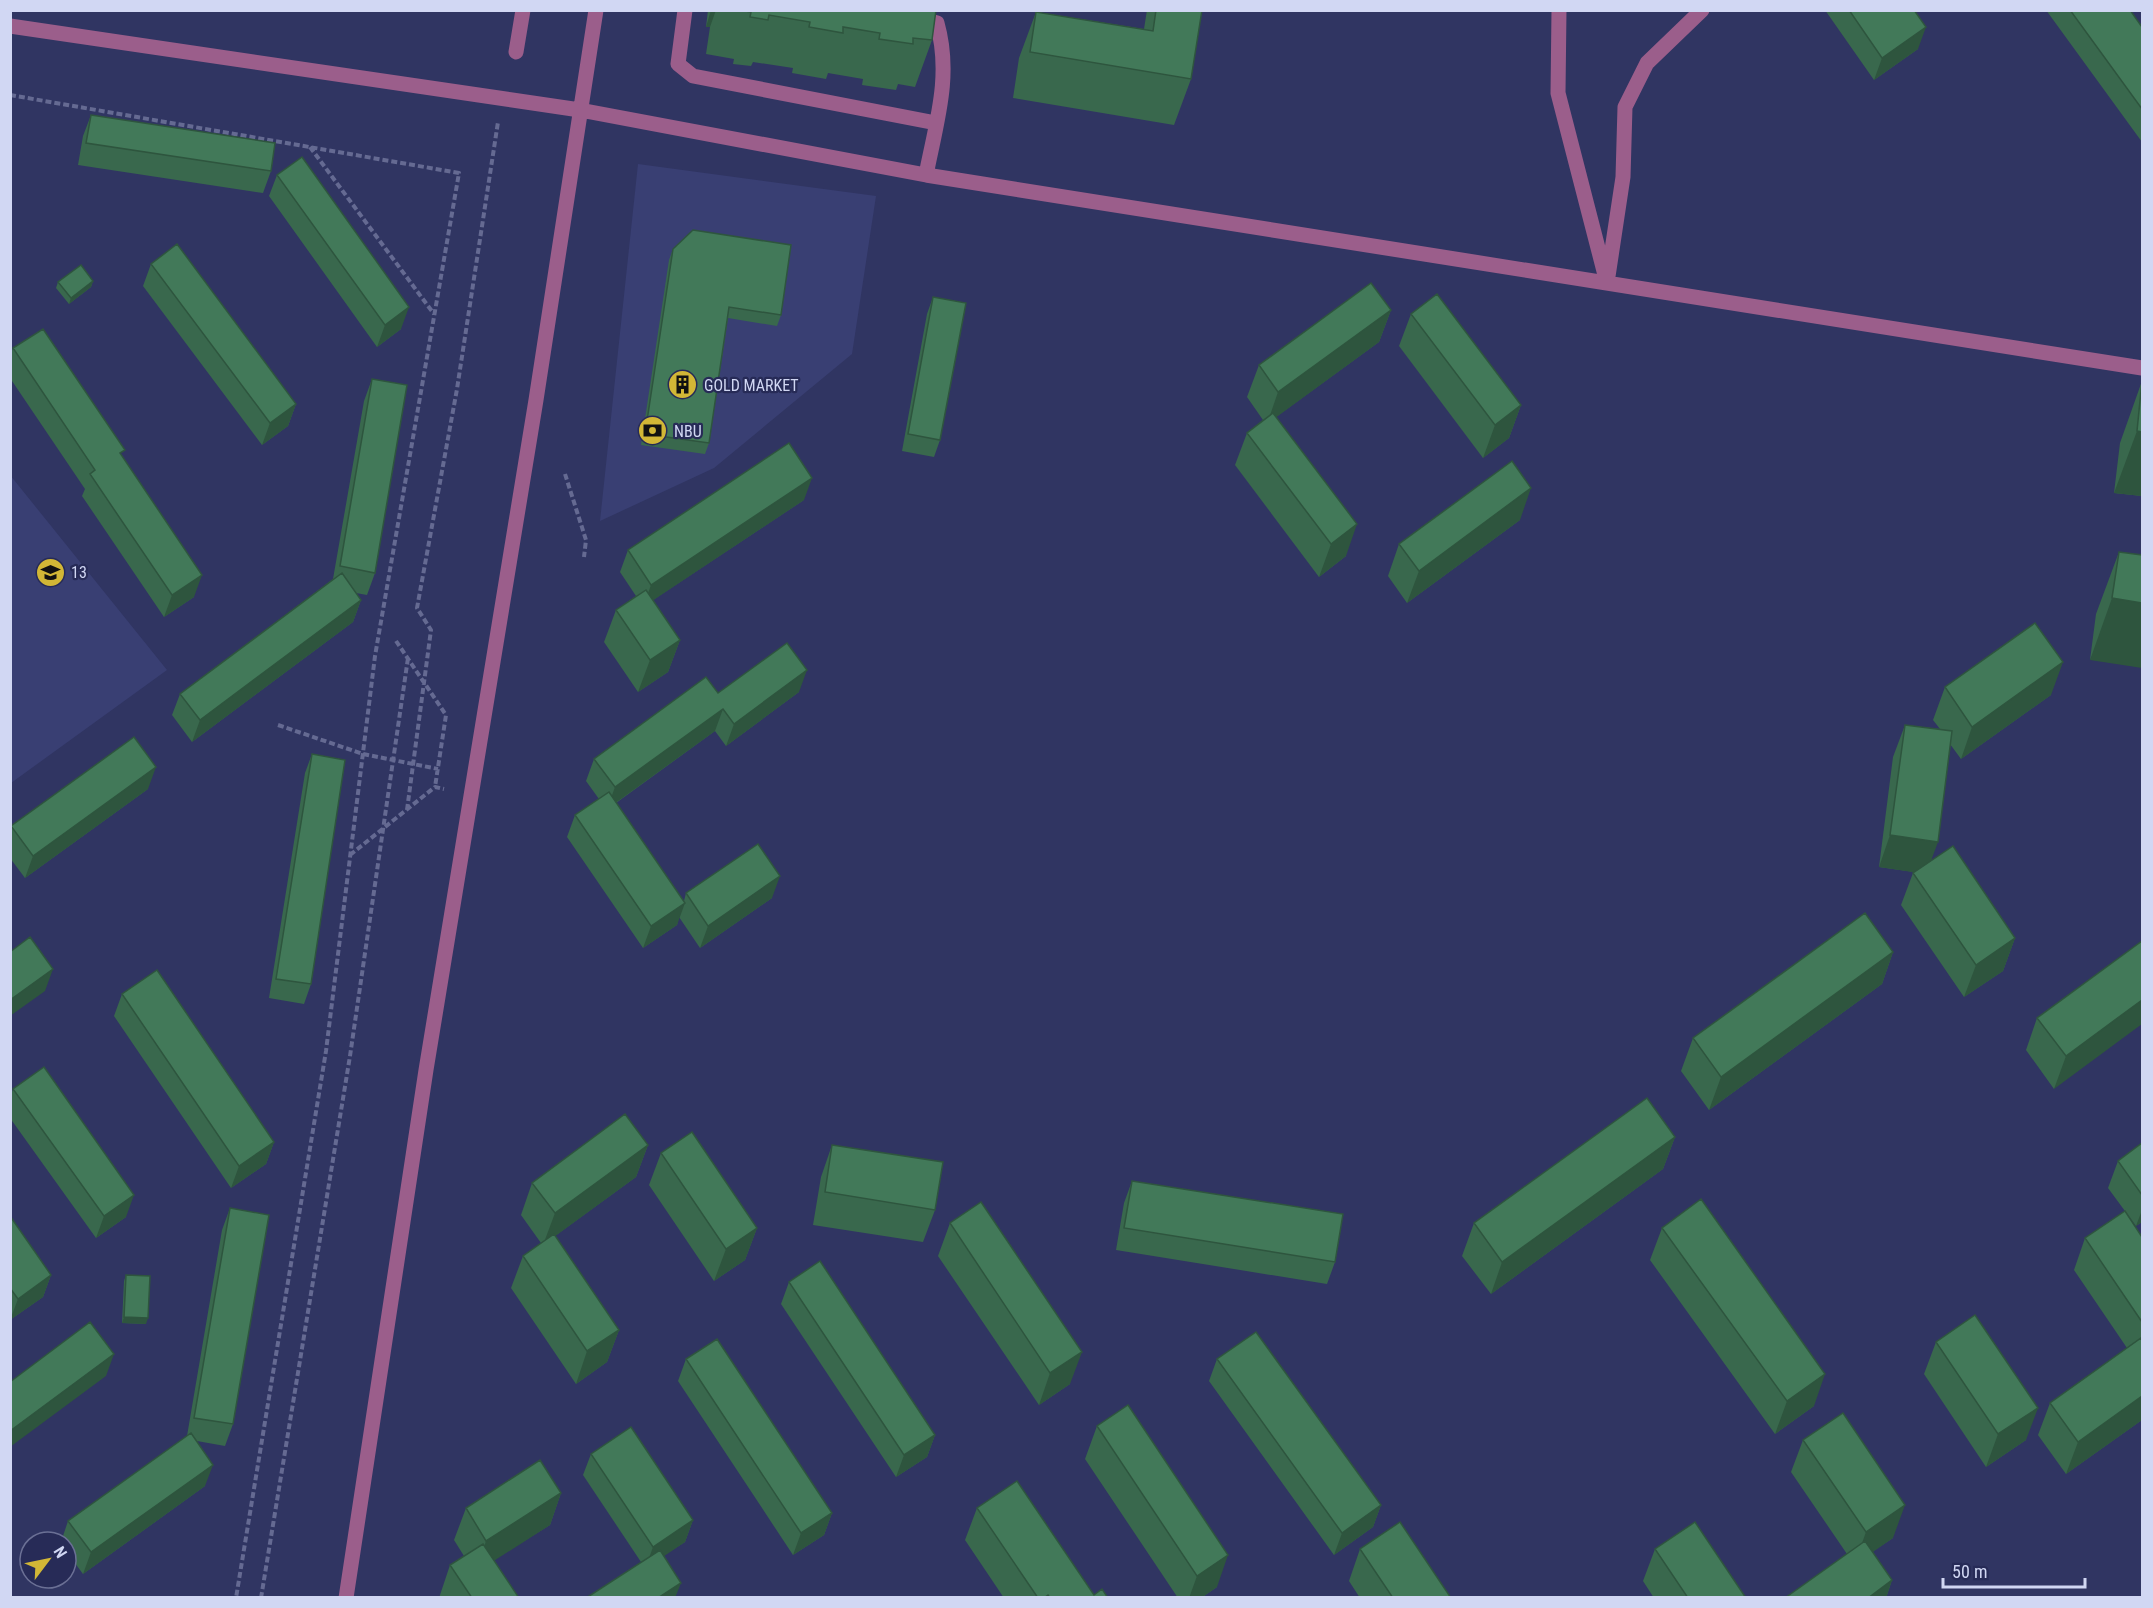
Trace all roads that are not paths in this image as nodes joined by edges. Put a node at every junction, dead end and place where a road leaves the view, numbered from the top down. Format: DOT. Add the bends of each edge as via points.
graph roads {
  1 [pos="523,10"];
  2 [pos="596,10"];
  3 [pos="685,10"];
  4 [pos="1559,10"];
  5 [pos="1702,10"];
  6 [pos="902,14"];
  7 [pos="10,26"];
  8 [pos="516,52"];
  9 [pos="579,110"];
  10 [pos="936,123"];
  11 [pos="926,175"];
  12 [pos="1607,284"];
  13 [pos="2142,368"];
  14 [pos="346,1598"];
  1 -- 8 [label="street"];
  2 -- 9 [label="street"];
  3 -- 10 [label="street" via="678,64 693,75"];
  4 -- 12 [label="street" via="1558,93"];
  5 -- 12 [label="street" via="1647,63 1625,107 1623,177"];
  6 -- 10 [label="street" via="937,23 944,49 945,84"];
  7 -- 9 [label="street"];
  9 -- 11 [label="street"];
  9 -- 14 [label="street"];
  10 -- 11 [label="street"];
  11 -- 12 [label="street"];
  12 -- 13 [label="street"];
}
